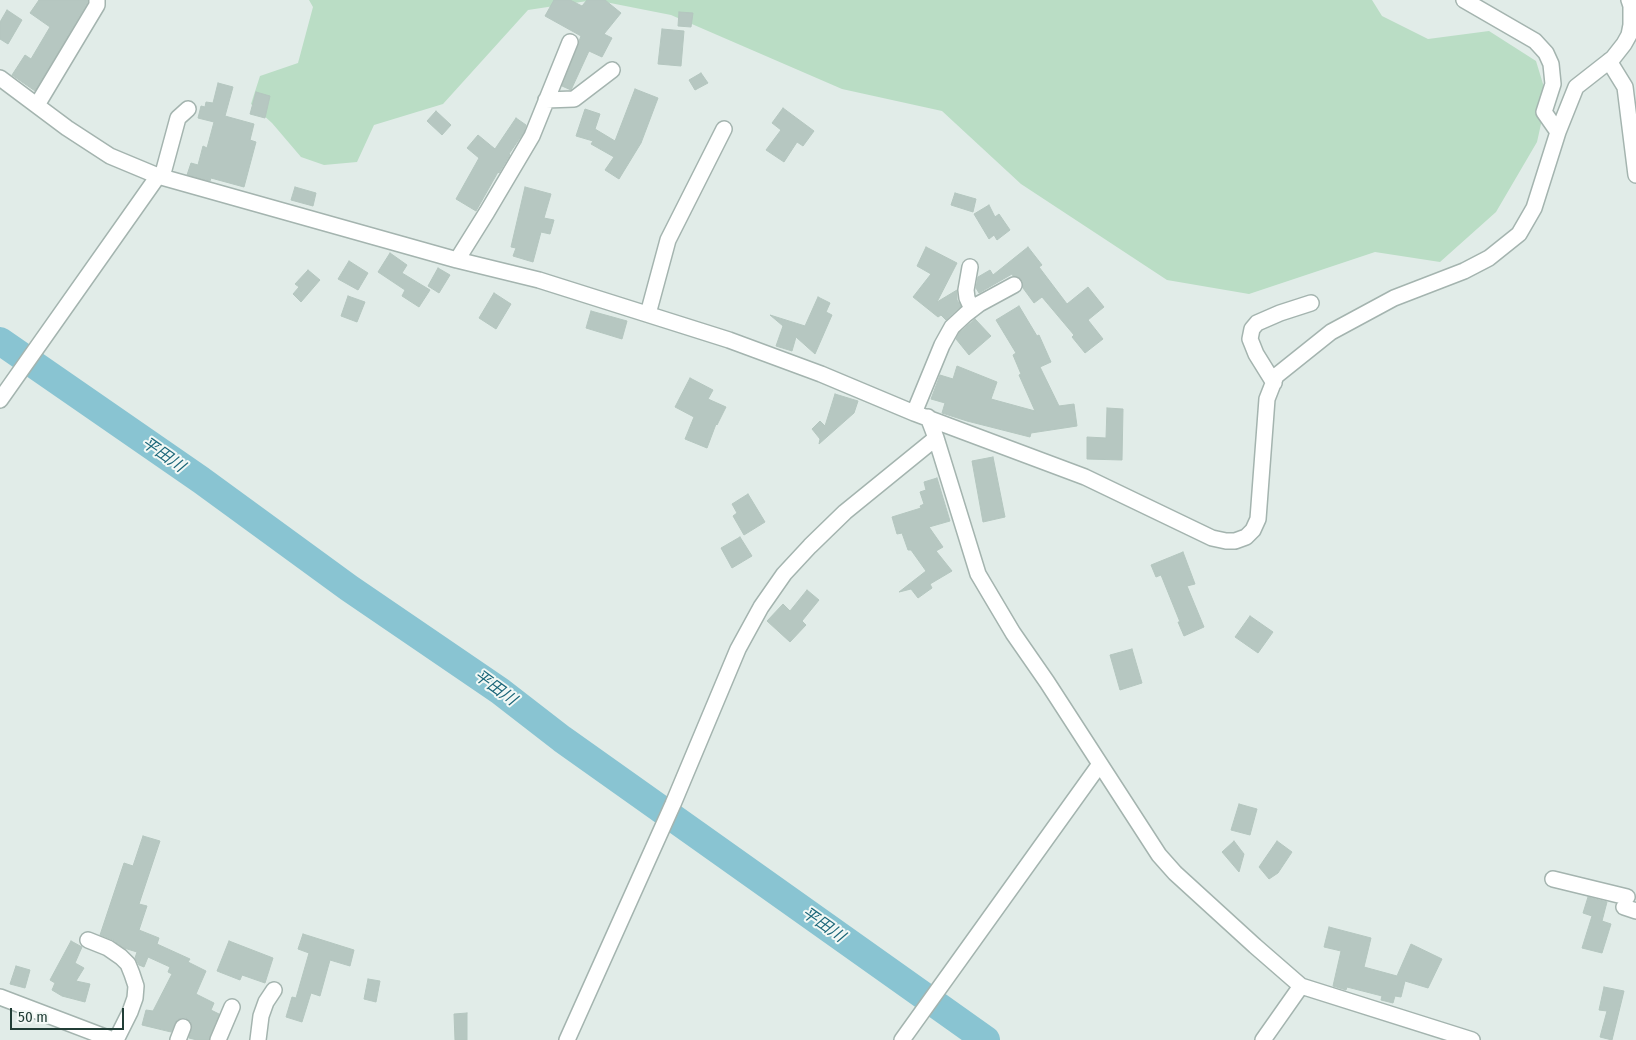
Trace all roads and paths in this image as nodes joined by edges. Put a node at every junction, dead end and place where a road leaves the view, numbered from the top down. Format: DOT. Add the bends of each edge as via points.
graph roads {
  1 [pos="97,0"];
  2 [pos="1464,0"];
  3 [pos="1629,0"];
  4 [pos="570,42"];
  5 [pos="1609,61"];
  6 [pos="612,70"];
  7 [pos="0,78"];
  8 [pos="546,100"];
  9 [pos="37,105"];
  10 [pos="188,109"];
  11 [pos="724,129"];
  12 [pos="1558,132"];
  13 [pos="1636,175"];
  14 [pos="160,177"];
  15 [pos="457,260"];
  16 [pos="970,267"];
  17 [pos="1014,285"];
  18 [pos="1311,303"];
  19 [pos="972,309"];
  20 [pos="648,314"];
  21 [pos="1274,382"];
  22 [pos="0,400"];
  23 [pos="921,415"];
  24 [pos="936,438"];
  25 [pos="1100,764"];
  26 [pos="1553,879"];
  27 [pos="1629,905"];
  28 [pos="88,940"];
  29 [pos="1302,986"];
  30 [pos="274,990"];
  31 [pos="0,997"];
  32 [pos="232,1007"];
  33 [pos="115,1040"];
  34 [pos="218,1040"];
  35 [pos="258,1040"];
  36 [pos="567,1040"];
  37 [pos="902,1040"];
  38 [pos="1263,1040"];
  39 [pos="1472,1040"];
  1 -- 9 [label="street"];
  2 -- 12 [label="street" via="1535,41 1546,53 1553,84 1544,112"];
  3 -- 5 [label="street" via="1632,25 1629,35"];
  4 -- 8 [label="street"];
  5 -- 12 [label="street" via="1576,87"];
  5 -- 13 [label="street" via="1625,87"];
  6 -- 8 [label="street" via="574,99"];
  7 -- 9 [label="street"];
  8 -- 15 [label="street" via="532,136"];
  9 -- 14 [label="street" via="110,156"];
  10 -- 14 [label="street" via="178,118"];
  11 -- 20 [label="street" via="668,240"];
  12 -- 21 [label="street" via="1534,208 1519,234 1489,258 1394,298 1331,332 1276,376"];
  14 -- 15 [label="street"];
  14 -- 22 [label="street"];
  15 -- 20 [label="street" via="539,280"];
  16 -- 19 [label="street" via="966,290"];
  17 -- 19 [label="street"];
  18 -- 21 [label="street" via="1257,323 1252,329 1250,339 1256,354"];
  19 -- 23 [label="street" via="952,327 942,345"];
  20 -- 23 [label="street" via="738,343"];
  21 -- 23 [label="street" via="1267,399 1258,519 1246,537 1235,541 1212,538 1085,477"];
  23 -- 24 [label="street"];
  24 -- 25 [label="street" via="978,574"];
  24 -- 36 [label="street" via="845,512 784,574 761,608 738,649 673,804"];
  25 -- 29 [label="street" via="1159,855 1175,873"];
  25 -- 37 [label="street"];
  26 -- 27 [label="street"];
  28 -- 33 [label="street" via="121,957 128,964 136,986 132,1005"];
  29 -- 38 [label="street"];
  29 -- 39 [label="street"];
  30 -- 35 [label="street" via="261,1016"];
  31 -- 33 [label="street"];
  32 -- 34 [label="street"];
}
